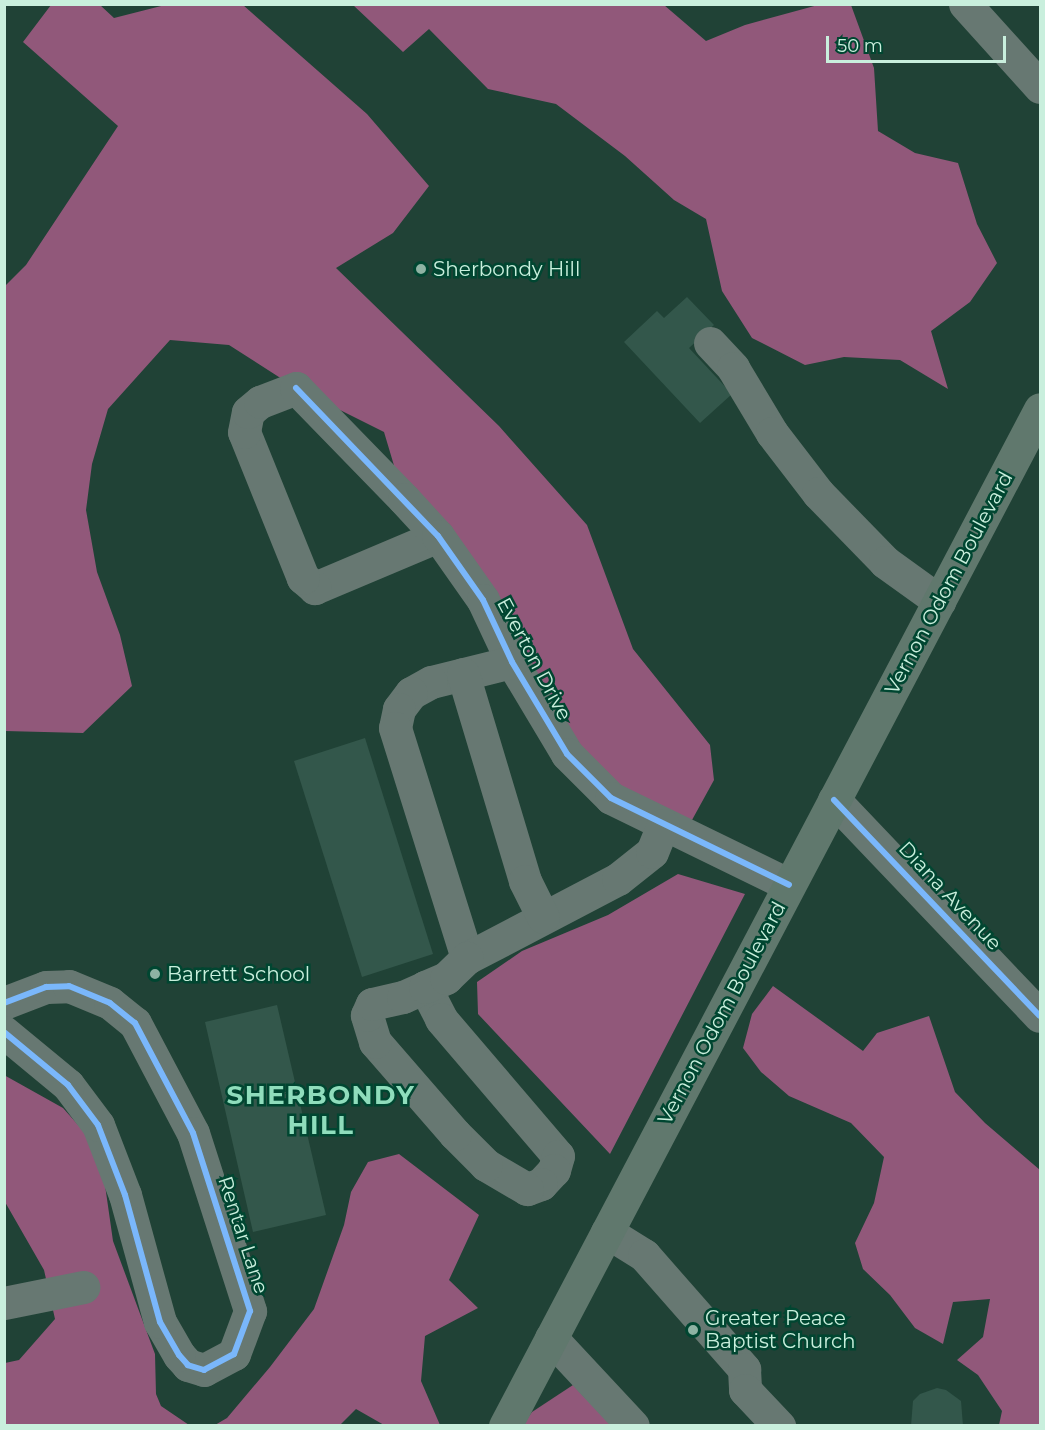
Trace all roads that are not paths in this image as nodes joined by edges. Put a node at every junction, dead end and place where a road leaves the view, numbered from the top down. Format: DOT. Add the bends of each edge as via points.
graph roads {
  1 [pos="965,4"];
  2 [pos="1041,87"];
  3 [pos="710,343"];
  4 [pos="1041,409"];
  5 [pos="438,536"];
  6 [pos="939,601"];
  7 [pos="512,662"];
  8 [pos="463,674"];
  9 [pos="834,800"];
  10 [pos="663,825"];
  11 [pos="789,885"];
  12 [pos="543,917"];
  13 [pos="468,958"];
  14 [pos="425,987"];
  15 [pos="4,1003"];
  16 [pos="1041,1016"];
  17 [pos="4,1032"];
  18 [pos="607,1232"];
  19 [pos="84,1287"];
  20 [pos="4,1303"];
  21 [pos="551,1338"];
  22 [pos="505,1425"];
  23 [pos="633,1425"];
  24 [pos="779,1425"];
  1 -- 2 [label="street"];
  3 -- 6 [label="street" via="733,368 772,433 818,493 885,562"];
  4 -- 6 [label="main road, Vernon Odom Boulevard"];
  5 -- 5 [label="street, Everton Drive" via="296,388 260,402 248,412 244,432 303,578 315,588"];
  5 -- 7 [label="street, Everton Drive" via="483,600"];
  6 -- 9 [label="main road, Vernon Odom Boulevard"];
  7 -- 8 [label="street"];
  7 -- 10 [label="street, Everton Drive" via="567,754 611,798"];
  8 -- 12 [label="street" via="525,881"];
  8 -- 13 [label="street" via="431,682 411,693 399,709 395,728"];
  9 -- 11 [label="main road, Vernon Odom Boulevard"];
  9 -- 16 [label="street, Diana Avenue"];
  10 -- 11 [label="street, Everton Drive"];
  10 -- 12 [label="street" via="652,852 638,865"];
  11 -- 18 [label="main road, Vernon Odom Boulevard"];
  12 -- 13 [label="street"];
  13 -- 14 [label="street" via="446,978"];
  14 -- 14 [label="street" via="372,1004 367,1015 375,1041 486,1165 527,1189 541,1184 554,1170 558,1156 555,1150 441,1019"];
  15 -- 17 [label="street, Rentar Lane" via="46,987 69,986 110,1003 135,1023 193,1133 250,1311 234,1354 204,1370 188,1365 178,1354 160,1322 125,1195 98,1125 69,1085"];
  18 -- 21 [label="main road, Vernon Odom Boulevard"];
  18 -- 24 [label="street" via="644,1255 744,1369 745,1390"];
  19 -- 20 [label="street"];
  21 -- 22 [label="main road, Vernon Odom Boulevard"];
  21 -- 23 [label="street"];
}
